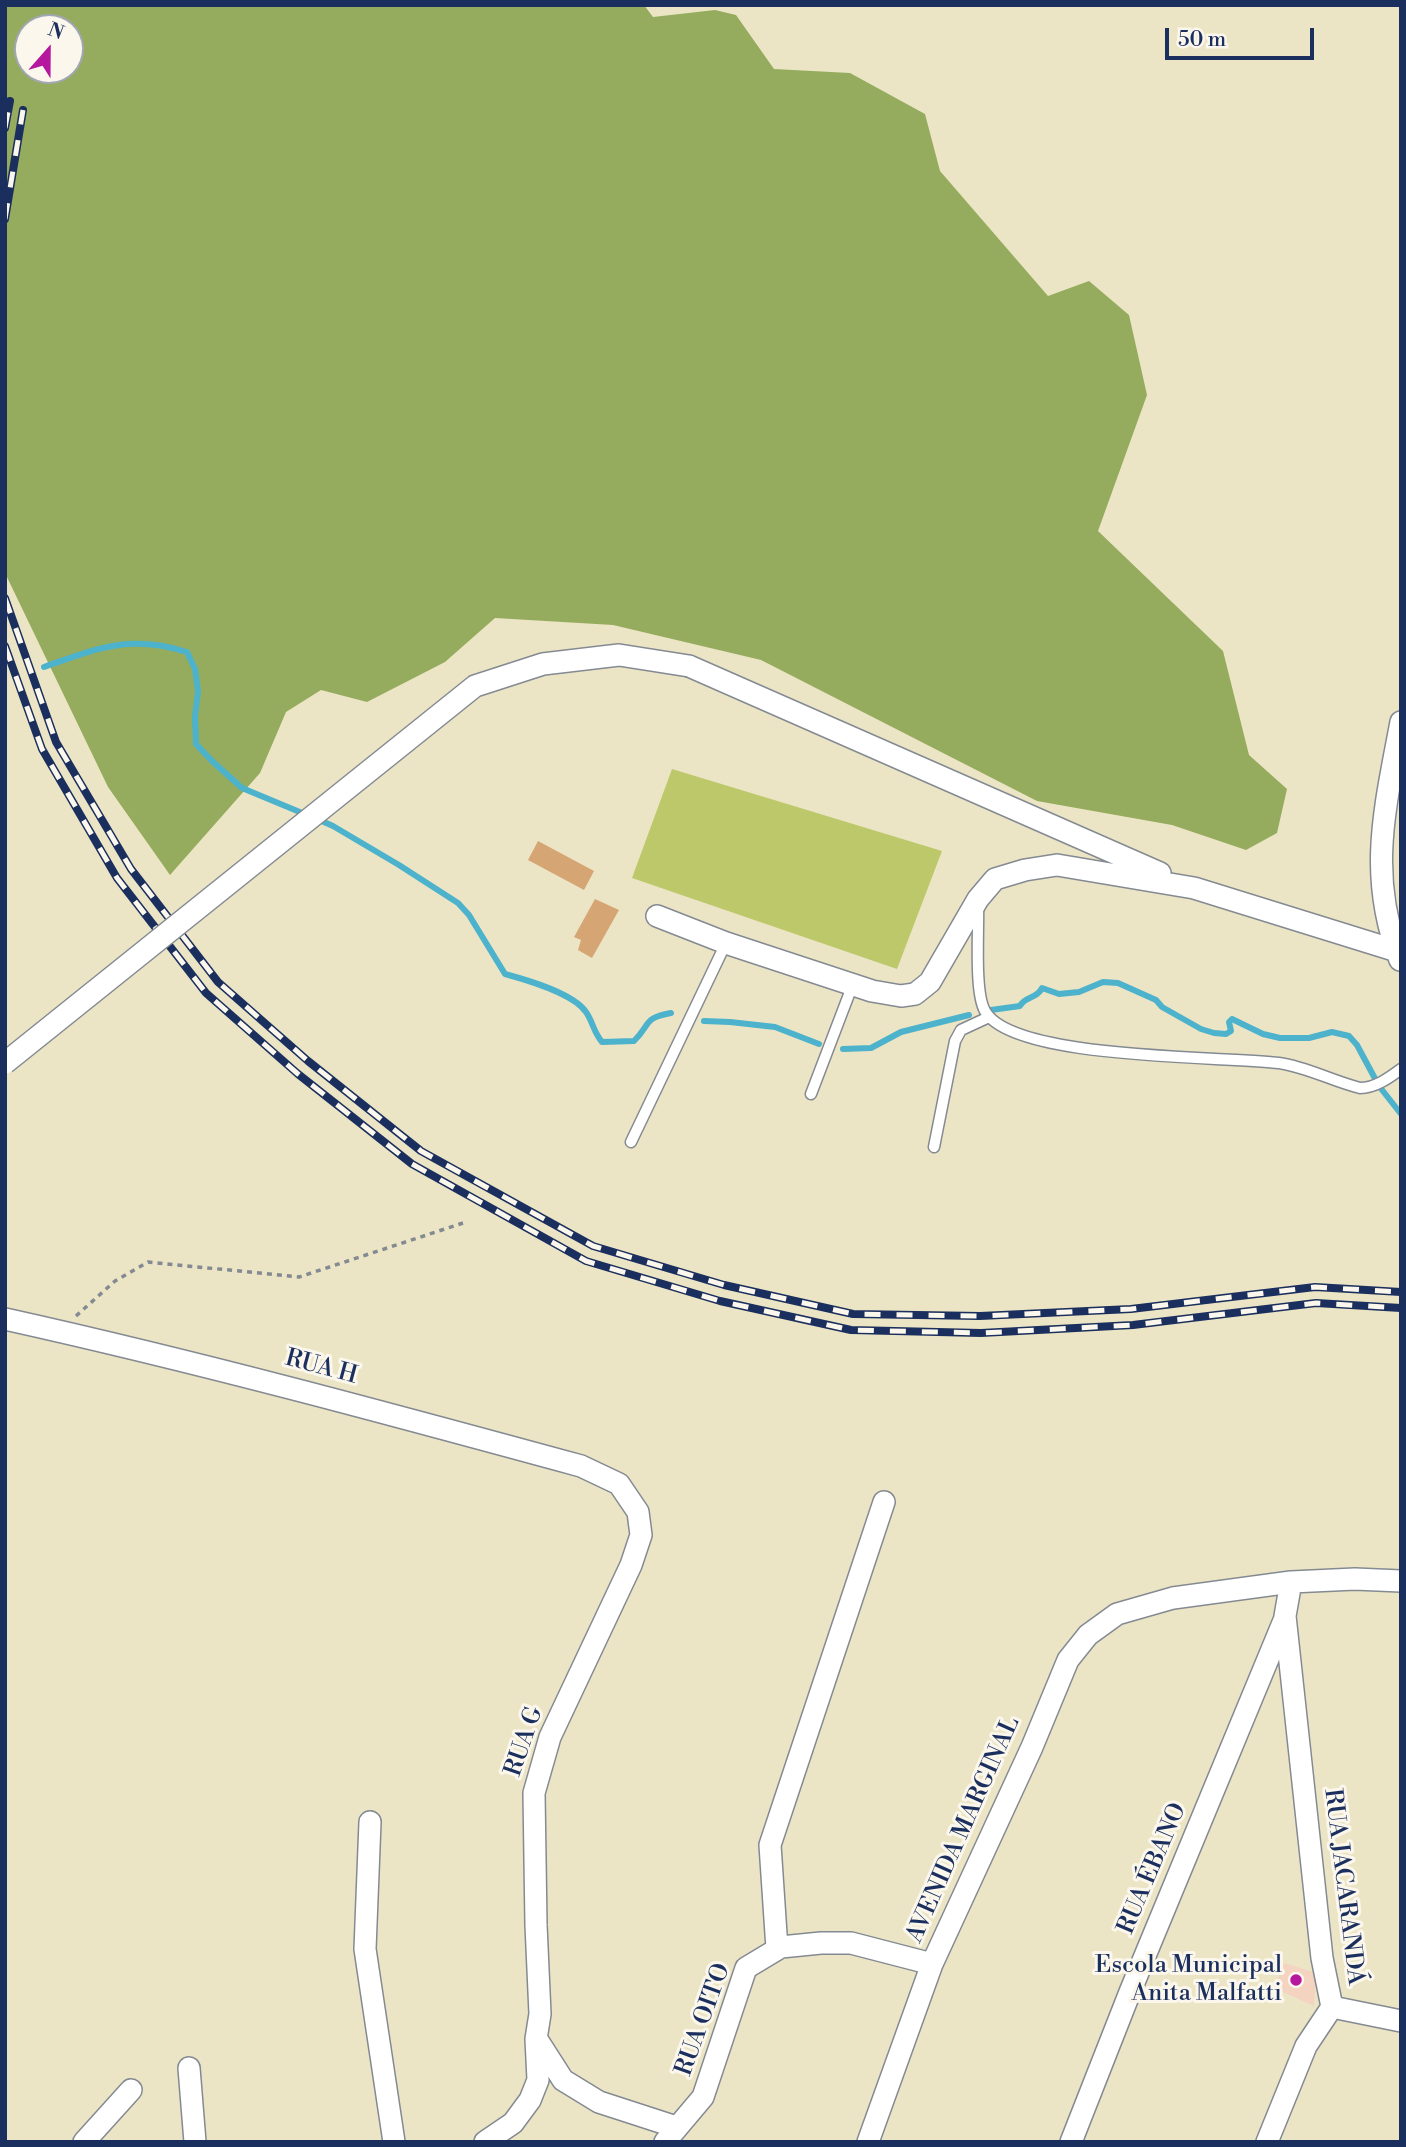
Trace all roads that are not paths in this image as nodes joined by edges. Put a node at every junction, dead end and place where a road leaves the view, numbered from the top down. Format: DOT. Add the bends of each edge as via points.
graph roads {
  1 [pos="1401,722"];
  2 [pos="1194,888"];
  3 [pos="978,899"];
  4 [pos="657,916"];
  5 [pos="726,943"];
  6 [pos="1399,957"];
  7 [pos="853,984"];
  8 [pos="989,1017"];
  9 [pos="5,1063"];
  10 [pos="1401,1069"];
  11 [pos="811,1094"];
  12 [pos="631,1142"];
  13 [pos="934,1147"];
  14 [pos="5,1320"];
  15 [pos="619,1484"];
  16 [pos="884,1502"];
  17 [pos="1401,1581"];
  18 [pos="1291,1582"];
  19 [pos="1285,1616"];
  20 [pos="370,1822"];
  21 [pos="777,1949"];
  22 [pos="932,1964"];
  23 [pos="1332,2007"];
  24 [pos="1401,2021"];
  25 [pos="536,2039"];
  26 [pos="190,2068"];
  27 [pos="131,2090"];
  28 [pos="671,2134"];
  29 [pos="84,2142"];
  30 [pos="195,2142"];
  31 [pos="394,2142"];
  32 [pos="485,2142"];
  33 [pos="868,2142"];
  34 [pos="1071,2142"];
  35 [pos="1267,2142"];
  1 -- 6 [label="street" via="1380,861 1381,891"];
  2 -- 3 [label="street" via="1057,864 996,879"];
  2 -- 6 [label="street"];
  2 -- 9 [label="street, bridge" via="689,666 619,655 543,664 475,686"];
  3 -- 7 [label="street" via="930,982 915,994 901,996"];
  3 -- 8 [label="lane" via="979,995"];
  4 -- 5 [label="street"];
  5 -- 7 [label="street"];
  5 -- 12 [label="lane"];
  7 -- 11 [label="lane"];
  8 -- 10 [label="lane" via="998,1026 1028,1038 1059,1045 1282,1064 1369,1088"];
  8 -- 13 [label="lane" via="961,1030 955,1041"];
  14 -- 15 [label="street, RUA H" via="445,1427 581,1466"];
  15 -- 25 [label="street, RUA G" via="638,1512 641,1535 550,1737 534,1793 540,2014"];
  16 -- 21 [label="street" via="770,1845"];
  17 -- 18 [label="street, AVENIDA MARGINAL"];
  18 -- 19 [label="street, RUA JACARANDÁ"];
  18 -- 22 [label="street, AVENIDA MARGINAL" via="1172,1598 1117,1614 1088,1634 1068,1660"];
  19 -- 23 [label="street, RUA JACARANDÁ" via="1322,1958"];
  19 -- 34 [label="street, RUA ÉBANO"];
  20 -- 31 [label="street" via="365,1949"];
  21 -- 22 [label="street, RUA OITO" via="851,1943"];
  21 -- 28 [label="street, RUA OITO" via="746,1968 703,2097"];
  22 -- 33 [label="street, AVENIDA MARGINAL"];
  23 -- 24 [label="street"];
  23 -- 35 [label="street, RUA JACARANDÁ" via="1306,2046"];
  25 -- 28 [label="street" via="563,2080 599,2102"];
  25 -- 32 [label="street, RUA G" via="538,2080 530,2100 513,2123"];
  26 -- 30 [label="street"];
  27 -- 29 [label="street"];
}
